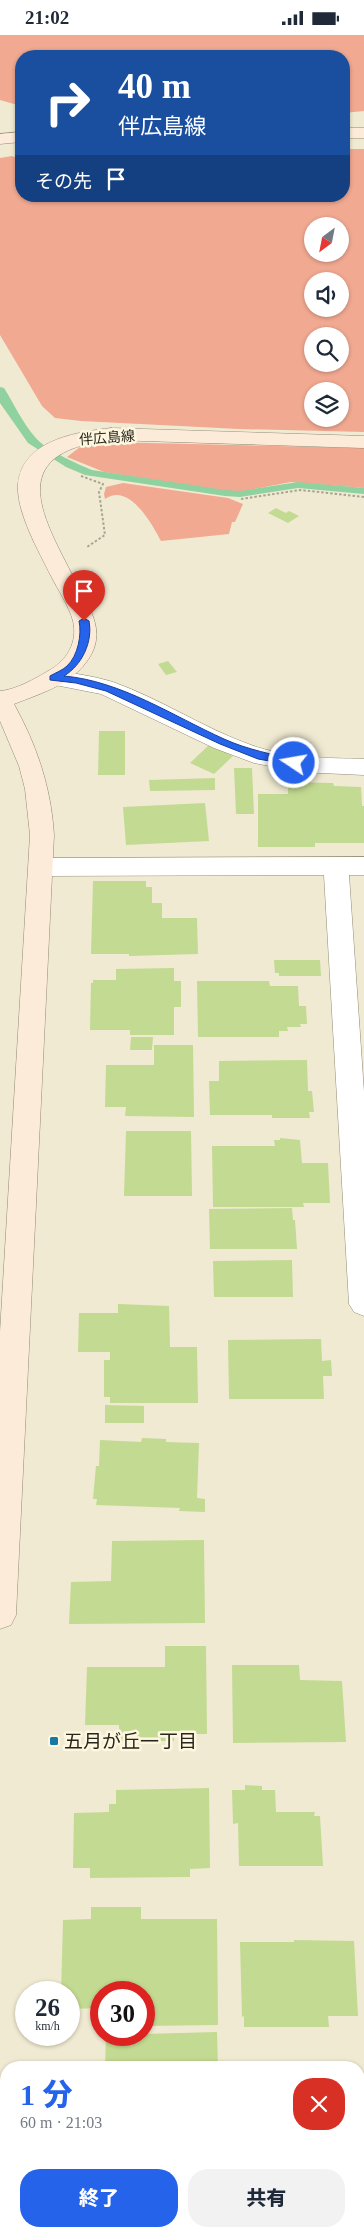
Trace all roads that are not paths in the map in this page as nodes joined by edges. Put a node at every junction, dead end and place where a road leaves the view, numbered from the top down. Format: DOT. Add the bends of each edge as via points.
graph roads {
  1 [pos="350,133"];
  2 [pos="364,133"];
  3 [pos="15,138"];
  4 [pos="0,139"];
  5 [pos="364,442"];
  6 [pos="53,678"];
  7 [pos="1,700"];
  8 [pos="364,767"];
  9 [pos="336,866"];
  10 [pos="364,866"];
  11 [pos="41,867"];
  12 [pos="364,1304"];
  13 [pos="8,1330"];
  14 [pos="0,1615"];
  1 -- 2 [label="street"];
  3 -- 4 [label="street"];
  5 -- 6 [label="street, 伴広島線" via="111,434 86,436 63,443 48,453 34,469 29,484 32,503 37,522 76,601 86,631 79,656 71,668"];
  6 -- 7 [label="street, 伴広島線"];
  6 -- 8 [label="street" via="109,689 223,742 261,756 294,763"];
  7 -- 11 [label="street" via="30,760 36,780 43,832"];
  9 -- 10 [label="street"];
  9 -- 11 [label="street"];
  9 -- 12 [label="street"];
  11 -- 13 [label="street"];
  13 -- 14 [label="street"];
}
